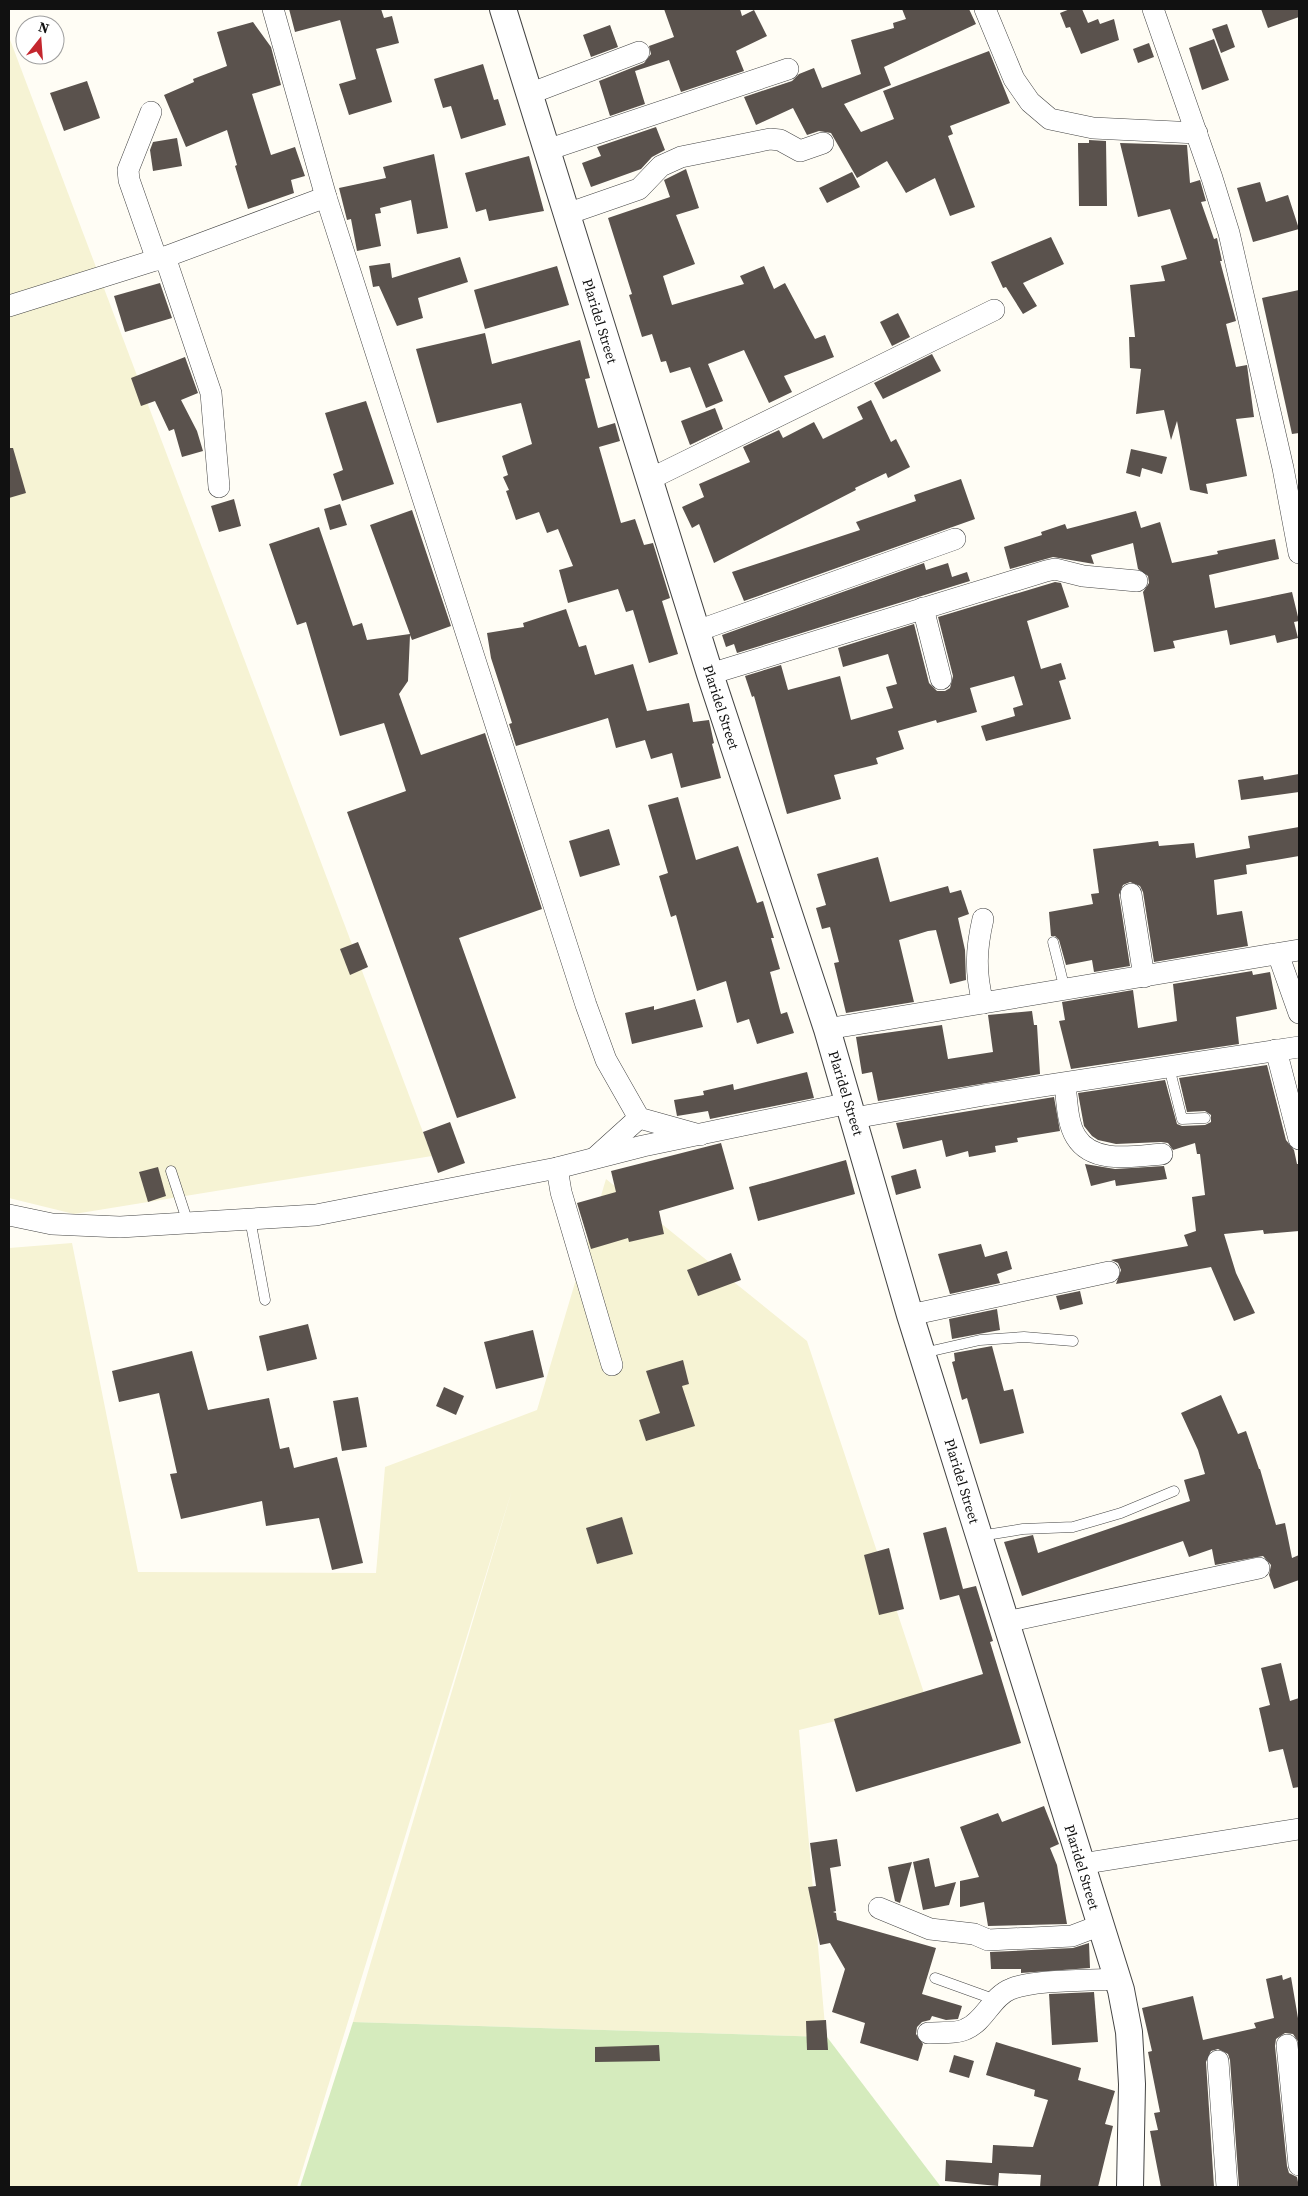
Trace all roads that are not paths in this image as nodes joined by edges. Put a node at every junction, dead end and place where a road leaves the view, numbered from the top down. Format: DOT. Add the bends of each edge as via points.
graph roads {
  1 [pos="272,9"];
  2 [pos="503,9"];
  3 [pos="985,9"];
  4 [pos="1153,9"];
  5 [pos="638,52"];
  6 [pos="788,70"];
  7 [pos="529,94"];
  8 [pos="151,112"];
  9 [pos="1197,133"];
  10 [pos="823,143"];
  11 [pos="547,150"];
  12 [pos="326,197"];
  13 [pos="567,214"];
  14 [pos="161,259"];
  15 [pos="9,306"];
  16 [pos="994,310"];
  17 [pos="650,479"];
  18 [pos="219,487"];
  19 [pos="955,539"];
  20 [pos="1299,553"];
  21 [pos="1136,582"];
  22 [pos="923,608"];
  23 [pos="697,630"];
  24 [pos="710,674"];
  25 [pos="941,679"];
  26 [pos="1131,894"];
  27 [pos="983,919"];
  28 [pos="1053,942"];
  29 [pos="1299,950"];
  30 [pos="1278,954"];
  31 [pos="1144,977"];
  32 [pos="1065,990"];
  33 [pos="983,1004"];
  34 [pos="1299,1013"];
  35 [pos="827,1029"];
  36 [pos="1299,1047"];
  37 [pos="1276,1050"];
  38 [pos="1169,1068"];
  39 [pos="1065,1084"];
  40 [pos="852,1111"];
  41 [pos="640,1118"];
  42 [pos="1205,1118"];
  43 [pos="700,1135"];
  44 [pos="1299,1139"];
  45 [pos="1162,1154"];
  46 [pos="594,1158"];
  47 [pos="557,1168"];
  48 [pos="171,1170"];
  49 [pos="9,1215"];
  50 [pos="250,1219"];
  51 [pos="188,1223"];
  52 [pos="1109,1272"];
  53 [pos="265,1300"];
  54 [pos="910,1316"];
  55 [pos="1073,1341"];
  56 [pos="922,1353"];
  57 [pos="612,1365"];
  58 [pos="1174,1491"];
  59 [pos="979,1536"];
  60 [pos="1259,1568"];
  61 [pos="1006,1622"];
  62 [pos="1299,1829"];
  63 [pos="1081,1864"];
  64 [pos="879,1908"];
  65 [pos="1101,1926"];
  66 [pos="935,1978"];
  67 [pos="1117,1979"];
  68 [pos="996,2000"];
  69 [pos="928,2033"];
  70 [pos="1287,2045"];
  71 [pos="1218,2061"];
  72 [pos="1299,2165"];
  73 [pos="1130,2187"];
  74 [pos="1227,2187"];
  1 -- 12 [label="street"];
  2 -- 7 [label="street, Plaridel Street"];
  3 -- 9 [label="street" via="1014,79 1030,102 1050,119 1093,128"];
  4 -- 9 [label="street"];
  5 -- 7 [label="street"];
  6 -- 11 [label="street"];
  7 -- 11 [label="street, Plaridel Street"];
  8 -- 14 [label="street" via="128,170 129,180"];
  9 -- 20 [label="street" via="1229,233 1283,468"];
  10 -- 13 [label="street" via="800,150 780,140 770,140 681,157 661,166 639,189"];
  11 -- 13 [label="street, Plaridel Street"];
  12 -- 14 [label="street"];
  12 -- 41 [label="street" via="586,1005 606,1060"];
  13 -- 17 [label="street, Plaridel Street"];
  14 -- 15 [label="street"];
  14 -- 18 [label="street" via="210,393"];
  16 -- 17 [label="street"];
  17 -- 23 [label="street, Plaridel Street"];
  19 -- 23 [label="street"];
  21 -- 22 [label="street" via="1055,569"];
  22 -- 24 [label="street"];
  22 -- 25 [label="street"];
  23 -- 24 [label="street, Plaridel Street"];
  24 -- 35 [label="street, Plaridel Street"];
  26 -- 31 [label="street"];
  27 -- 33 [label="street" via="976,956"];
  28 -- 32 [label="lane"];
  29 -- 30 [label="street"];
  30 -- 31 [label="street"];
  30 -- 34 [label="street"];
  31 -- 32 [label="street"];
  32 -- 33 [label="street"];
  33 -- 35 [label="street"];
  35 -- 40 [label="street, Plaridel Street"];
  36 -- 37 [label="street"];
  37 -- 38 [label="street"];
  37 -- 44 [label="street"];
  38 -- 39 [label="street"];
  38 -- 42 [label="lane" via="1180,1116 1184,1119"];
  39 -- 40 [label="street"];
  39 -- 45 [label="street" via="1075,1136 1086,1148 1119,1157"];
  40 -- 43 [label="street"];
  40 -- 54 [label="street, Plaridel Street"];
  41 -- 43 [label="street"];
  41 -- 46 [label="street"];
  43 -- 46 [label="street"];
  46 -- 47 [label="street"];
  47 -- 50 [label="street" via="316,1215"];
  47 -- 57 [label="street" via="561,1192"];
  48 -- 51 [label="lane"];
  49 -- 51 [label="street" via="52,1224 120,1227"];
  50 -- 51 [label="street"];
  50 -- 53 [label="lane"];
  52 -- 54 [label="street"];
  54 -- 56 [label="street, Plaridel Street"];
  55 -- 56 [label="lane" via="1024,1337 980,1340"];
  56 -- 59 [label="street, Plaridel Street"];
  58 -- 59 [label="lane" via="1121,1513 1073,1527 1023,1529"];
  59 -- 61 [label="street, Plaridel Street"];
  60 -- 61 [label="street"];
  61 -- 63 [label="street, Plaridel Street"];
  62 -- 63 [label="street"];
  63 -- 65 [label="street, Plaridel Street"];
  64 -- 65 [label="street" via="930,1929 974,1934 988,1940 1072,1936"];
  65 -- 67 [label="street, Plaridel Street"];
  66 -- 68 [label="lane"];
  67 -- 68 [label="street" via="1025,1985 1009,1989"];
  67 -- 73 [label="street, Plaridel Street" via="1129,2032 1132,2084"];
  68 -- 69 [label="street" via="979,2021 965,2030"];
  70 -- 72 [label="street"];
  71 -- 74 [label="street"];
}
